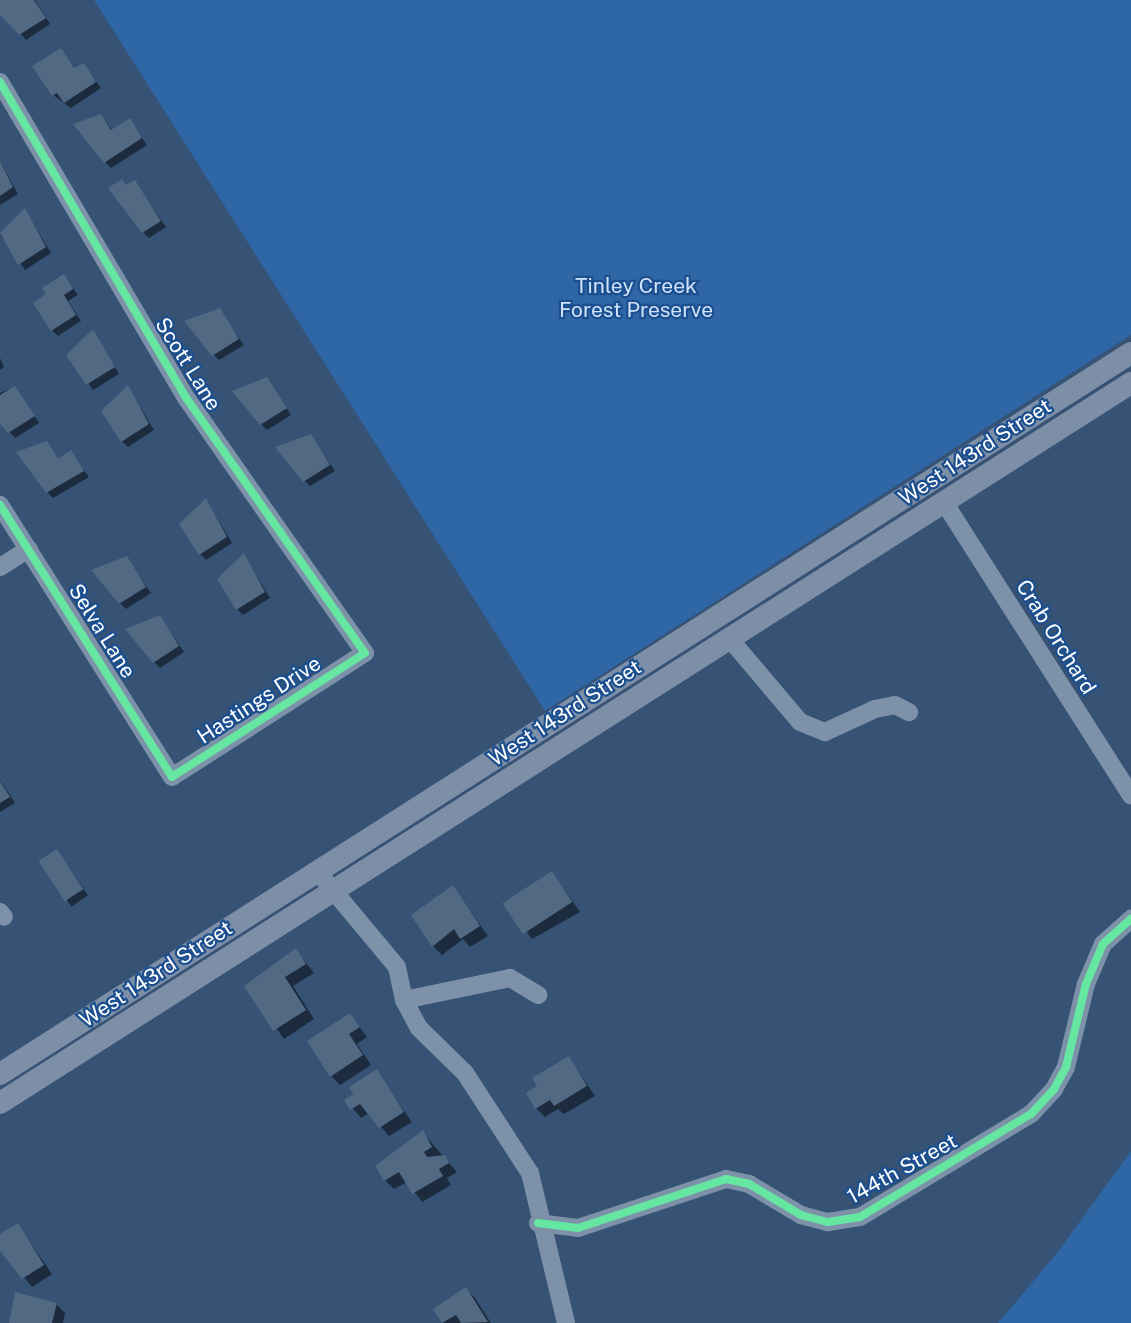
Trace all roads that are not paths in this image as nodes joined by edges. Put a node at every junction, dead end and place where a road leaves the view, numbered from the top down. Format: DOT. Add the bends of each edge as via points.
graph roads {
  1 [pos="0,82"];
  2 [pos="1131,353"];
  3 [pos="1131,382"];
  4 [pos="944,502"];
  5 [pos="0,505"];
  6 [pos="29,549"];
  7 [pos="0,567"];
  8 [pos="729,638"];
  9 [pos="365,653"];
  10 [pos="909,712"];
  11 [pos="172,777"];
  12 [pos="1131,796"];
  13 [pos="317,871"];
  14 [pos="333,891"];
  15 [pos="1131,919"];
  16 [pos="538,995"];
  17 [pos="404,1000"];
  18 [pos="0,1074"];
  19 [pos="0,1103"];
  20 [pos="538,1223"];
  21 [pos="566,1323"];
  1 -- 9 [label="street, Scott Lane" via="187,399"];
  2 -- 13 [label="main road, West 143rd Street"];
  3 -- 4 [label="main road, West 143rd Street"];
  4 -- 8 [label="main road, West 143rd Street"];
  4 -- 12 [label="street, Crab Orchard"];
  5 -- 6 [label="street, Selva Lane"];
  6 -- 7 [label="street"];
  6 -- 11 [label="street, Selva Lane"];
  8 -- 10 [label="street" via="800,722 825,732 875,709 895,705"];
  8 -- 14 [label="main road, West 143rd Street"];
  9 -- 11 [label="street, Hastings Drive"];
  13 -- 14 [label="street"];
  13 -- 18 [label="main road, West 143rd Street"];
  14 -- 17 [label="street" via="397,967"];
  14 -- 19 [label="main road, West 143rd Street"];
  15 -- 20 [label="street, 144th Street" via="1103,944 1086,984 1066,1067 1054,1089 1030,1114 861,1217 828,1222 801,1215 749,1184 726,1179 578,1228"];
  16 -- 17 [label="street" via="510,978"];
  17 -- 20 [label="street" via="419,1028 465,1073 530,1173 539,1195"];
  20 -- 21 [label="street"];
}
